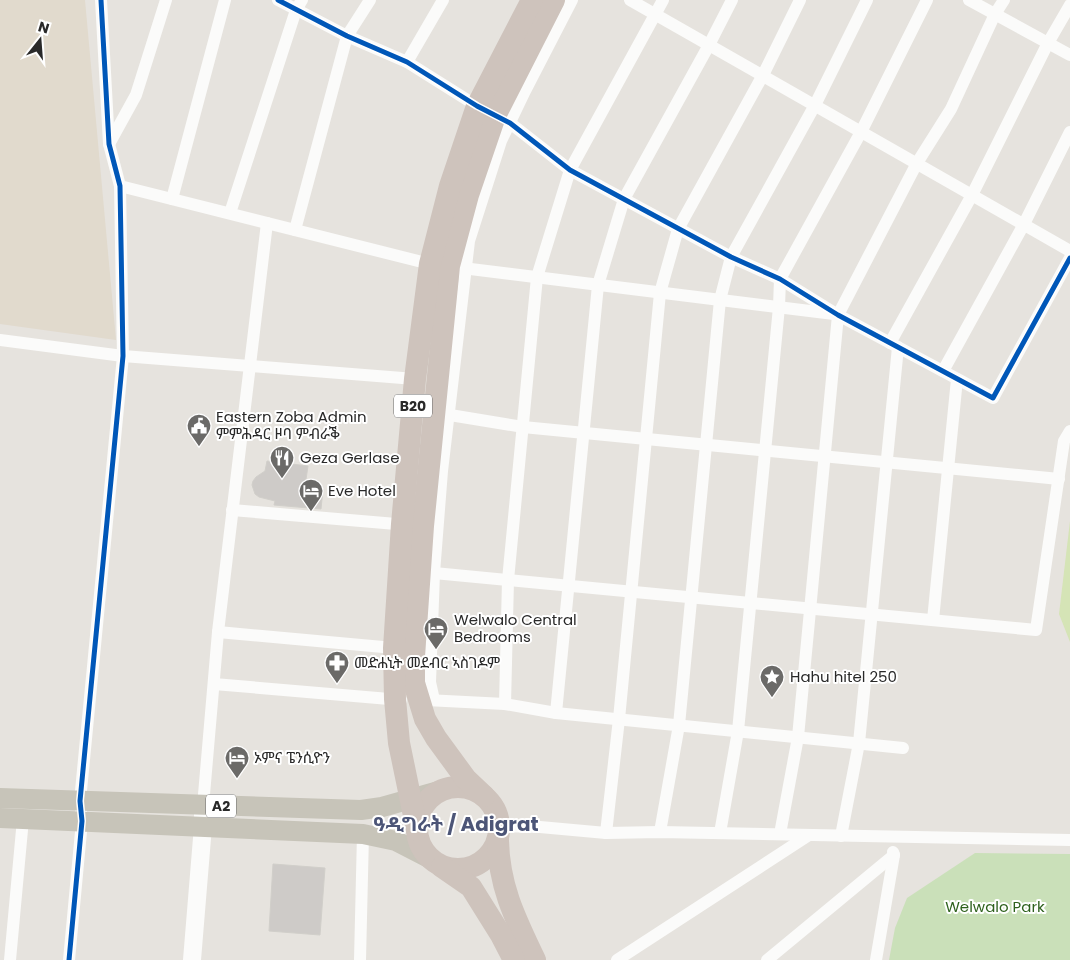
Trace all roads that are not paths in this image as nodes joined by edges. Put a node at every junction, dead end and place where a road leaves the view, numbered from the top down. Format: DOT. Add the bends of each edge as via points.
graph roads {
  1 [pos="101,0"];
  2 [pos="166,0"];
  3 [pos="225,0"];
  4 [pos="278,0"];
  5 [pos="370,0"];
  6 [pos="443,0"];
  7 [pos="532,0"];
  8 [pos="554,0"];
  9 [pos="572,0"];
  10 [pos="630,0"];
  11 [pos="663,0"];
  12 [pos="732,0"];
  13 [pos="800,0"];
  14 [pos="867,0"];
  15 [pos="927,0"];
  16 [pos="969,0"];
  17 [pos="1004,0"];
  18 [pos="299,5"];
  19 [pos="1070,5"];
  20 [pos="656,14"];
  21 [pos="995,14"];
  22 [pos="347,36"];
  23 [pos="1048,43"];
  24 [pos="709,45"];
  25 [pos="1070,55"];
  26 [pos="407,62"];
  27 [pos="763,75"];
  28 [pos="815,105"];
  29 [pos="494,115"];
  30 [pos="861,132"];
  31 [pos="1070,132"];
  32 [pos="109,144"];
  33 [pos="917,163"];
  34 [pos="570,170"];
  35 [pos="120,186"];
  36 [pos="972,195"];
  37 [pos="172,199"];
  38 [pos="624,199"];
  39 [pos="230,213"];
  40 [pos="267,223"];
  41 [pos="1024,224"];
  42 [pos="678,229"];
  43 [pos="295,230"];
  44 [pos="1070,251"];
  45 [pos="731,257"];
  46 [pos="1070,258"];
  47 [pos="448,266"];
  48 [pos="537,277"];
  49 [pos="780,279"];
  50 [pos="598,285"];
  51 [pos="660,292"];
  52 [pos="720,300"];
  53 [pos="779,308"];
  54 [pos="838,315"];
  55 [pos="0,340"];
  56 [pos="894,345"];
  57 [pos="123,356"];
  58 [pos="249,366"];
  59 [pos="943,371"];
  60 [pos="415,379"];
  61 [pos="956,379"];
  62 [pos="450,415"];
  63 [pos="522,427"];
  64 [pos="1070,431"];
  65 [pos="583,433"];
  66 [pos="646,440"];
  67 [pos="706,445"];
  68 [pos="765,451"];
  69 [pos="825,457"];
  70 [pos="886,464"];
  71 [pos="947,469"];
  72 [pos="1059,479"];
  73 [pos="232,510"];
  74 [pos="412,525"];
  75 [pos="434,573"];
  76 [pos="508,580"];
  77 [pos="569,585"];
  78 [pos="631,591"];
  79 [pos="691,597"];
  80 [pos="750,603"];
  81 [pos="810,608"];
  82 [pos="871,614"];
  83 [pos="932,620"];
  84 [pos="218,632"];
  85 [pos="394,648"];
  86 [pos="214,684"];
  87 [pos="395,700"];
  88 [pos="426,700"];
  89 [pos="505,704"];
  90 [pos="556,713"];
  91 [pos="618,719"];
  92 [pos="679,725"];
  93 [pos="738,731"];
  94 [pos="798,737"];
  95 [pos="859,743"];
  96 [pos="903,748"];
  97 [pos="439,791"];
  98 [pos="484,796"];
  99 [pos="0,798"];
  100 [pos="410,799"];
  101 [pos="203,806"];
  102 [pos="81,811"];
  103 [pos="0,818"];
  104 [pos="23,819"];
  105 [pos="203,826"];
  106 [pos="417,830"];
  107 [pos="660,832"];
  108 [pos="499,833"];
  109 [pos="606,833"];
  110 [pos="720,833"];
  111 [pos="363,834"];
  112 [pos="780,834"];
  113 [pos="809,835"];
  114 [pos="842,836"];
  115 [pos="888,836"];
  116 [pos="1070,840"];
  117 [pos="894,855"];
  118 [pos="433,861"];
  119 [pos="874,958"];
  120 [pos="10,960"];
  121 [pos="69,960"];
  122 [pos="192,960"];
  123 [pos="360,960"];
  124 [pos="514,960"];
  125 [pos="535,960"];
  126 [pos="617,960"];
  127 [pos="766,960"];
  1 -- 32 [label="street"];
  2 -- 32 [label="street" via="136,95"];
  3 -- 37 [label="street"];
  4 -- 18 [label="street"];
  5 -- 22 [label="street"];
  6 -- 26 [label="street"];
  7 -- 29 [label="highway, B20"];
  8 -- 29 [label="highway, B20"];
  9 -- 29 [label="street" via="524,91"];
  10 -- 20 [label="street"];
  11 -- 20 [label="street"];
  12 -- 24 [label="street"];
  13 -- 27 [label="street"];
  14 -- 28 [label="street"];
  15 -- 30 [label="street"];
  16 -- 21 [label="street"];
  17 -- 21 [label="street"];
  18 -- 22 [label="street"];
  18 -- 39 [label="street"];
  19 -- 23 [label="street"];
  20 -- 24 [label="street"];
  20 -- 34 [label="street"];
  21 -- 23 [label="street"];
  21 -- 33 [label="street" via="951,109"];
  22 -- 26 [label="street"];
  22 -- 43 [label="street"];
  23 -- 25 [label="street"];
  23 -- 36 [label="street"];
  24 -- 27 [label="street"];
  24 -- 38 [label="street"];
  26 -- 29 [label="street"];
  27 -- 28 [label="street"];
  27 -- 42 [label="street"];
  28 -- 30 [label="street"];
  28 -- 45 [label="street"];
  29 -- 34 [label="street"];
  29 -- 47 [label="highway, B20" via="450,186"];
  29 -- 47 [label="street" via="501,141 470,241"];
  30 -- 33 [label="street"];
  30 -- 49 [label="street"];
  31 -- 41 [label="street"];
  32 -- 35 [label="street"];
  33 -- 36 [label="street"];
  33 -- 54 [label="street"];
  34 -- 38 [label="street"];
  34 -- 48 [label="street"];
  35 -- 37 [label="street"];
  35 -- 57 [label="street"];
  36 -- 41 [label="street"];
  36 -- 56 [label="street"];
  37 -- 39 [label="street"];
  38 -- 42 [label="street"];
  38 -- 50 [label="street"];
  39 -- 40 [label="street"];
  40 -- 43 [label="street"];
  40 -- 58 [label="street"];
  41 -- 44 [label="street"];
  41 -- 59 [label="street"];
  42 -- 45 [label="street"];
  42 -- 51 [label="street"];
  43 -- 47 [label="street"];
  45 -- 49 [label="street"];
  45 -- 52 [label="street"];
  46 -- 61 [label="street" via="993,398"];
  47 -- 48 [label="street"];
  47 -- 60 [label="highway, B20"];
  47 -- 62 [label="street"];
  47 -- 74 [label="highway, B20"];
  48 -- 50 [label="street"];
  48 -- 63 [label="street"];
  49 -- 53 [label="street"];
  49 -- 54 [label="street"];
  50 -- 51 [label="street"];
  50 -- 65 [label="street"];
  51 -- 52 [label="street"];
  51 -- 66 [label="street"];
  52 -- 53 [label="street"];
  52 -- 67 [label="street"];
  53 -- 54 [label="street"];
  53 -- 68 [label="street"];
  54 -- 56 [label="street"];
  54 -- 69 [label="street"];
  55 -- 57 [label="street"];
  56 -- 59 [label="street"];
  56 -- 70 [label="street"];
  57 -- 58 [label="street"];
  57 -- 102 [label="street"];
  58 -- 60 [label="street"];
  58 -- 73 [label="street"];
  59 -- 61 [label="street"];
  60 -- 74 [label="highway, B20"];
  61 -- 71 [label="street"];
  62 -- 63 [label="street"];
  62 -- 75 [label="street"];
  63 -- 65 [label="street"];
  63 -- 76 [label="street"];
  64 -- 72 [label="street" via="1064,442"];
  65 -- 66 [label="street"];
  65 -- 77 [label="street"];
  66 -- 67 [label="street"];
  66 -- 78 [label="street"];
  67 -- 68 [label="street"];
  67 -- 79 [label="street"];
  68 -- 69 [label="street"];
  68 -- 80 [label="street"];
  69 -- 70 [label="street"];
  69 -- 81 [label="street"];
  70 -- 71 [label="street"];
  70 -- 82 [label="street"];
  71 -- 72 [label="street"];
  71 -- 83 [label="street"];
  72 -- 83 [label="street" via="1036,630"];
  73 -- 74 [label="street"];
  73 -- 84 [label="street"];
  74 -- 85 [label="highway, B20"];
  74 -- 88 [label="highway, B20" via="414,683"];
  75 -- 76 [label="street"];
  75 -- 88 [label="street" via="430,682"];
  76 -- 77 [label="street"];
  76 -- 89 [label="street"];
  77 -- 78 [label="street"];
  77 -- 90 [label="street"];
  78 -- 79 [label="street"];
  78 -- 91 [label="street"];
  79 -- 80 [label="street"];
  79 -- 92 [label="street"];
  80 -- 81 [label="street"];
  80 -- 93 [label="street"];
  81 -- 82 [label="street"];
  81 -- 94 [label="street"];
  82 -- 83 [label="street"];
  82 -- 95 [label="street"];
  84 -- 85 [label="street"];
  84 -- 86 [label="street"];
  85 -- 87 [label="highway, B20"];
  86 -- 87 [label="street"];
  86 -- 101 [label="street"];
  87 -- 88 [label="street"];
  87 -- 100 [label="highway, B20"];
  88 -- 89 [label="street"];
  88 -- 98 [label="highway, B20" via="425,719 436,738 466,779"];
  89 -- 90 [label="street"];
  90 -- 91 [label="street"];
  91 -- 92 [label="street"];
  91 -- 109 [label="street"];
  92 -- 93 [label="street"];
  92 -- 107 [label="street"];
  93 -- 94 [label="street"];
  93 -- 110 [label="street"];
  94 -- 95 [label="street"];
  94 -- 112 [label="street"];
  95 -- 96 [label="street"];
  95 -- 114 [label="street"];
  97 -- 98 [label="highway, A2" via="464,787"];
  97 -- 100 [label="main road, A2"];
  97 -- 106 [label="highway" via="422,807"];
  98 -- 108 [label="highway" via="495,809"];
  99 -- 102 [label="main road, A2"];
  100 -- 101 [label="main road, A2" via="361,810"];
  100 -- 106 [label="highway, B20"];
  101 -- 102 [label="main road, A2"];
  101 -- 105 [label="street"];
  102 -- 104 [label="main road, A2"];
  102 -- 105 [label="main road, A2"];
  102 -- 121 [label="street"];
  103 -- 104 [label="main road, A2"];
  104 -- 120 [label="street"];
  105 -- 111 [label="main road, A2"];
  105 -- 122 [label="street"];
  106 -- 118 [label="highway, A2" via="421,845"];
  107 -- 109 [label="street"];
  107 -- 110 [label="street"];
  108 -- 109 [label="street" via="540,827"];
  108 -- 118 [label="highway, A2" via="490,854 473,867 451,869"];
  108 -- 125 [label="highway" via="501,877"];
  110 -- 112 [label="street"];
  111 -- 118 [label="main road, A2" via="396,841"];
  111 -- 123 [label="street"];
  112 -- 113 [label="street"];
  113 -- 114 [label="street"];
  113 -- 126 [label="street"];
  114 -- 115 [label="street"];
  115 -- 116 [label="street"];
  115 -- 117 [label="street"];
  117 -- 119 [label="street"];
  117 -- 127 [label="street"];
  118 -- 124 [label="highway, A2" via="471,887"];
}
